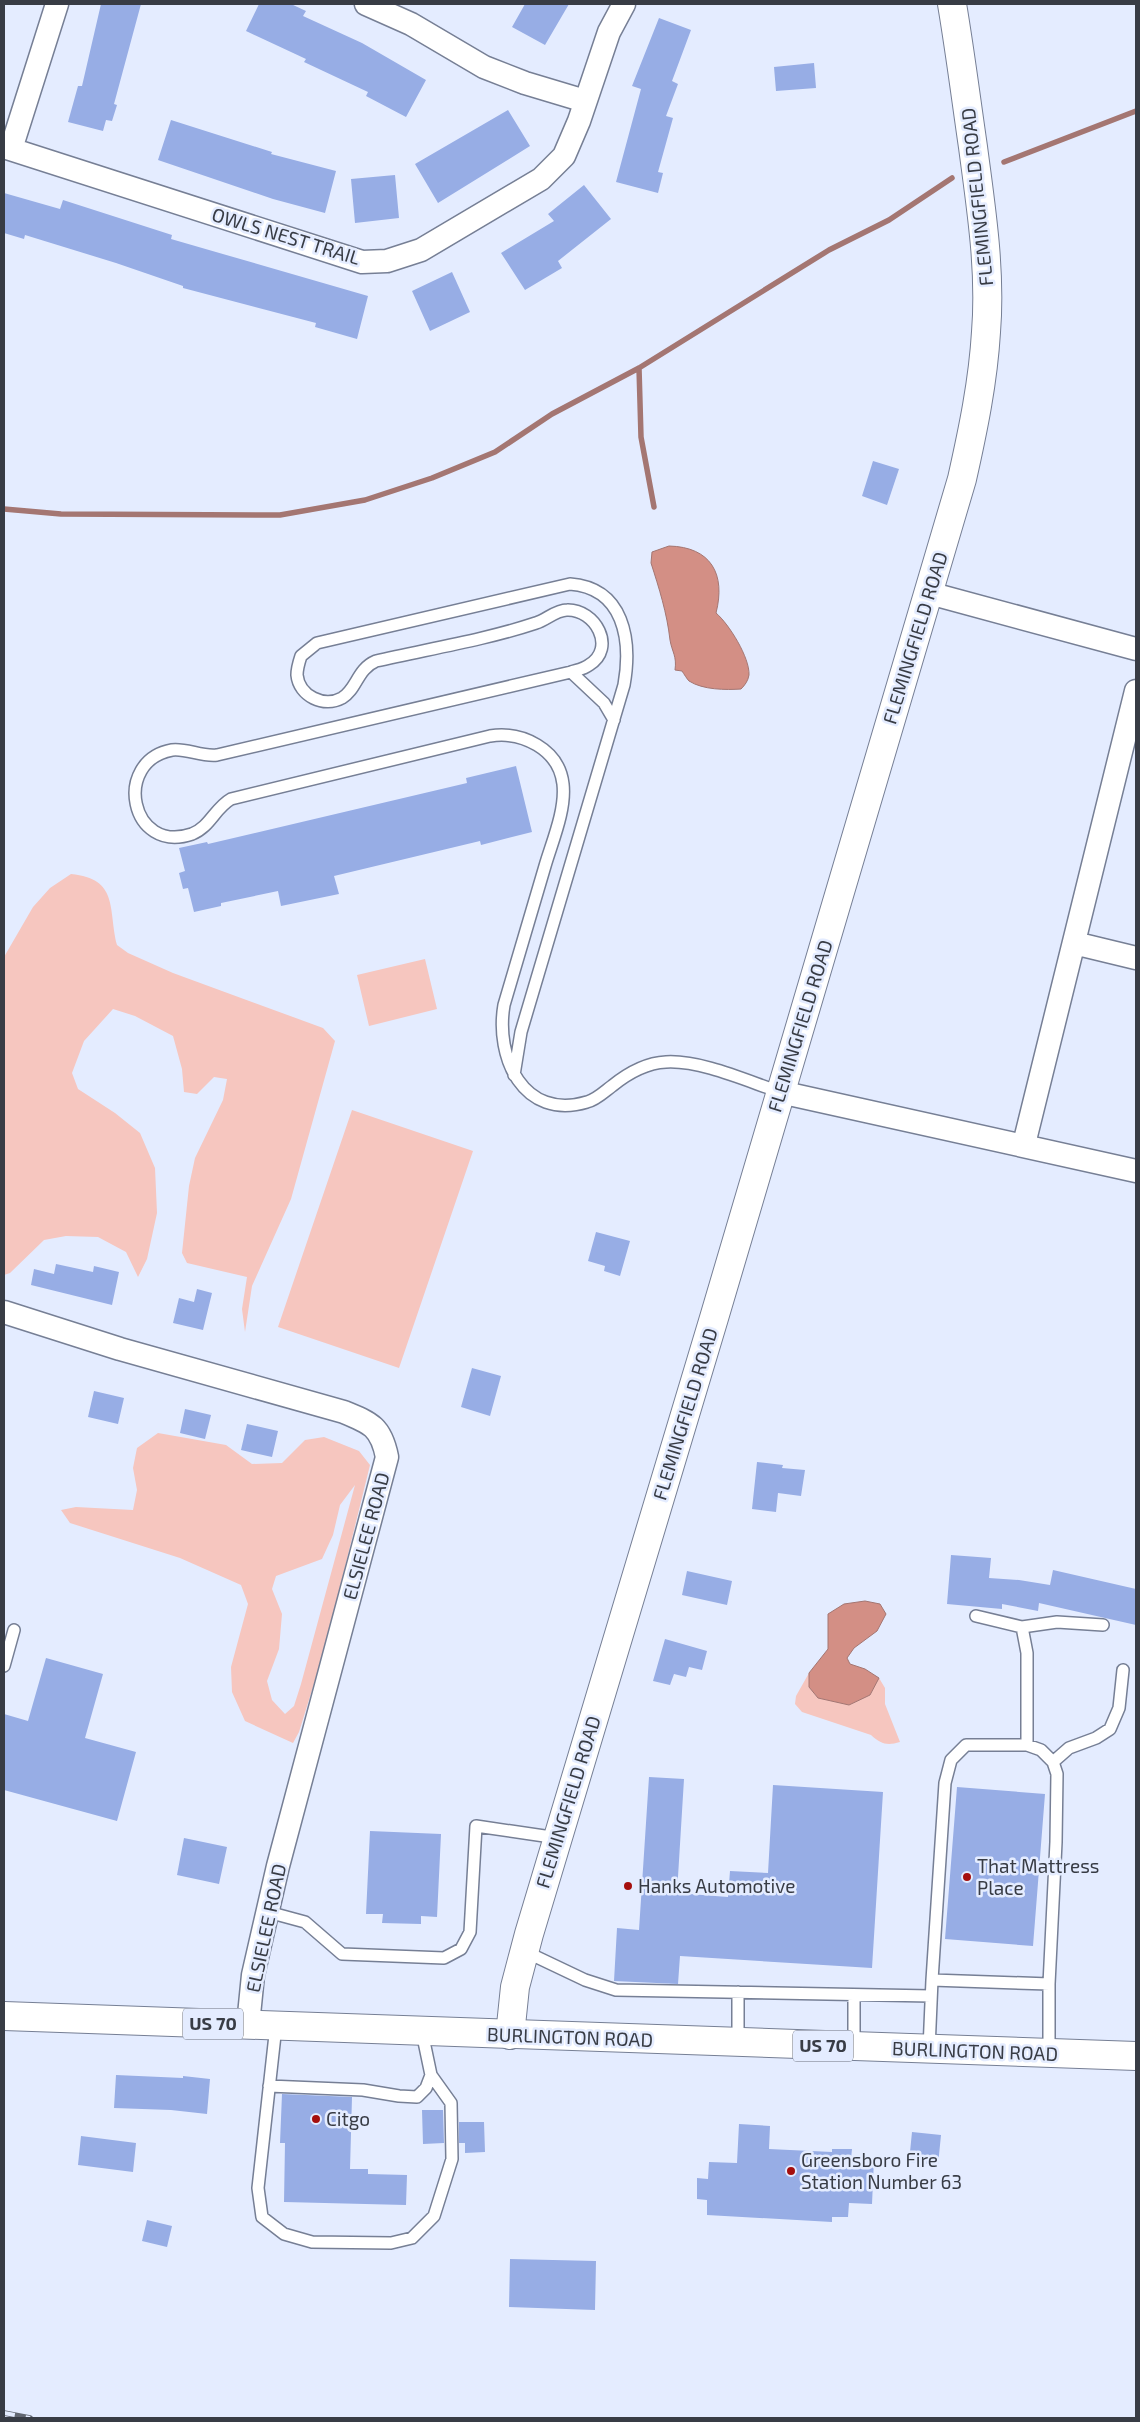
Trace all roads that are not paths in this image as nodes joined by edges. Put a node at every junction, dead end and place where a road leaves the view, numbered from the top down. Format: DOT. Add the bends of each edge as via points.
graph roads {
  1 [pos="56,4"];
  2 [pos="366,4"];
  3 [pos="624,4"];
  4 [pos="952,4"];
  5 [pos="585,101"];
  6 [pos="8,148"];
  7 [pos="929,592"];
  8 [pos="1136,649"];
  9 [pos="572,672"];
  10 [pos="1136,691"];
  11 [pos="614,720"];
  12 [pos="1074,943"];
  13 [pos="1136,958"];
  14 [pos="514,1075"];
  15 [pos="780,1092"];
  16 [pos="1024,1144"];
  17 [pos="1136,1171"];
  18 [pos="4,1312"];
  19 [pos="976,1616"];
  20 [pos="1103,1625"];
  21 [pos="1022,1628"];
  22 [pos="14,1630"];
  23 [pos="4,1666"];
  24 [pos="1123,1670"];
  25 [pos="1027,1745"];
  26 [pos="1053,1762"];
  27 [pos="558,1838"];
  28 [pos="268,1912"];
  29 [pos="524,1951"];
  30 [pos="932,1980"];
  31 [pos="1049,1984"];
  32 [pos="738,1992"];
  33 [pos="854,1995"];
  34 [pos="931,1996"];
  35 [pos="4,2016"];
  36 [pos="248,2025"];
  37 [pos="276,2026"];
  38 [pos="422,2031"];
  39 [pos="510,2035"];
  40 [pos="738,2043"];
  41 [pos="854,2047"];
  42 [pos="929,2050"];
  43 [pos="1049,2054"];
  44 [pos="1136,2056"];
  45 [pos="431,2075"];
  46 [pos="269,2086"];
  1 -- 6 [label="street"];
  2 -- 5 [label="street" via="410,24 484,68"];
  3 -- 5 [label="street, OWLS NEST TRAIL" via="609,32"];
  4 -- 7 [label="main road, FLEMINGFIELD ROAD" via="984,237 986,332 982,378 964,470"];
  5 -- 6 [label="street, OWLS NEST TRAIL" via="564,156 541,179 421,250 387,261 362,262"];
  7 -- 8 [label="street"];
  7 -- 15 [label="main road, FLEMINGFIELD ROAD"];
  9 -- 11 [label="lane" via="604,703"];
  9 -- 11 [label="lane" via="590,665 598,656 602,646 601,635 587,615 566,610 536,623 376,661 363,669 344,697 336,700 324,702 307,695 297,677 301,656 317,643 557,585 581,585 603,596 619,614 624,628 628,668"];
  9 -- 14 [label="lane" via="217,755 173,750 150,760 136,783 135,806 141,818 158,833 182,836 203,828 231,799 490,736 515,735 544,750 561,772 563,803 504,1005 502,1042"];
  10 -- 12 [label="street"];
  11 -- 14 [label="lane" via="521,1032"];
  12 -- 13 [label="street"];
  12 -- 16 [label="street"];
  14 -- 15 [label="lane" via="534,1096 557,1104 588,1102 631,1071 666,1062 697,1066"];
  15 -- 16 [label="street"];
  15 -- 27 [label="main road, FLEMINGFIELD ROAD"];
  16 -- 17 [label="street"];
  18 -- 28 [label="street, ELSIELEE ROAD" via="120,1349 344,1412 368,1422 381,1434 387,1457"];
  19 -- 21 [label="lane"];
  20 -- 21 [label="lane" via="1057,1622"];
  21 -- 25 [label="lane" via="1027,1653"];
  22 -- 23 [label="lane"];
  24 -- 26 [label="lane" via="1119,1708 1110,1729 1069,1748"];
  25 -- 26 [label="lane" via="1041,1750"];
  25 -- 30 [label="lane" via="966,1745 951,1760 945,1783"];
  26 -- 31 [label="lane" via="1058,1791"];
  27 -- 28 [label="lane" via="476,1826 470,1932 461,1949 444,1958 342,1954 305,1922"];
  27 -- 29 [label="main road, FLEMINGFIELD ROAD"];
  28 -- 36 [label="street, ELSIELEE ROAD" via="254,1975"];
  29 -- 32 [label="lane" via="585,1980 616,1990"];
  29 -- 39 [label="main road, FLEMINGFIELD ROAD" via="515,1987"];
  30 -- 31 [label="lane"];
  30 -- 34 [label="lane"];
  31 -- 43 [label="lane"];
  32 -- 33 [label="lane"];
  32 -- 40 [label="lane"];
  33 -- 34 [label="lane"];
  33 -- 41 [label="lane"];
  34 -- 42 [label="lane"];
  35 -- 36 [label="main road, BURLINGTON ROAD / US 70"];
  36 -- 37 [label="main road, BURLINGTON ROAD / US 70"];
  37 -- 38 [label="main road, BURLINGTON ROAD / US 70"];
  37 -- 46 [label="lane"];
  38 -- 39 [label="main road, BURLINGTON ROAD / US 70"];
  38 -- 45 [label="lane"];
  39 -- 40 [label="main road, BURLINGTON ROAD / US 70"];
  40 -- 41 [label="main road, BURLINGTON ROAD / US 70"];
  41 -- 42 [label="main road, BURLINGTON ROAD / US 70"];
  42 -- 43 [label="main road, BURLINGTON ROAD / US 70"];
  43 -- 44 [label="main road, BURLINGTON ROAD / US 70"];
  45 -- 46 [label="lane" via="426,2088 417,2097 363,2090"];
  45 -- 46 [label="lane" via="451,2103 452,2159 434,2216 412,2238 391,2243 312,2242 284,2234 262,2217 258,2188"];
}
